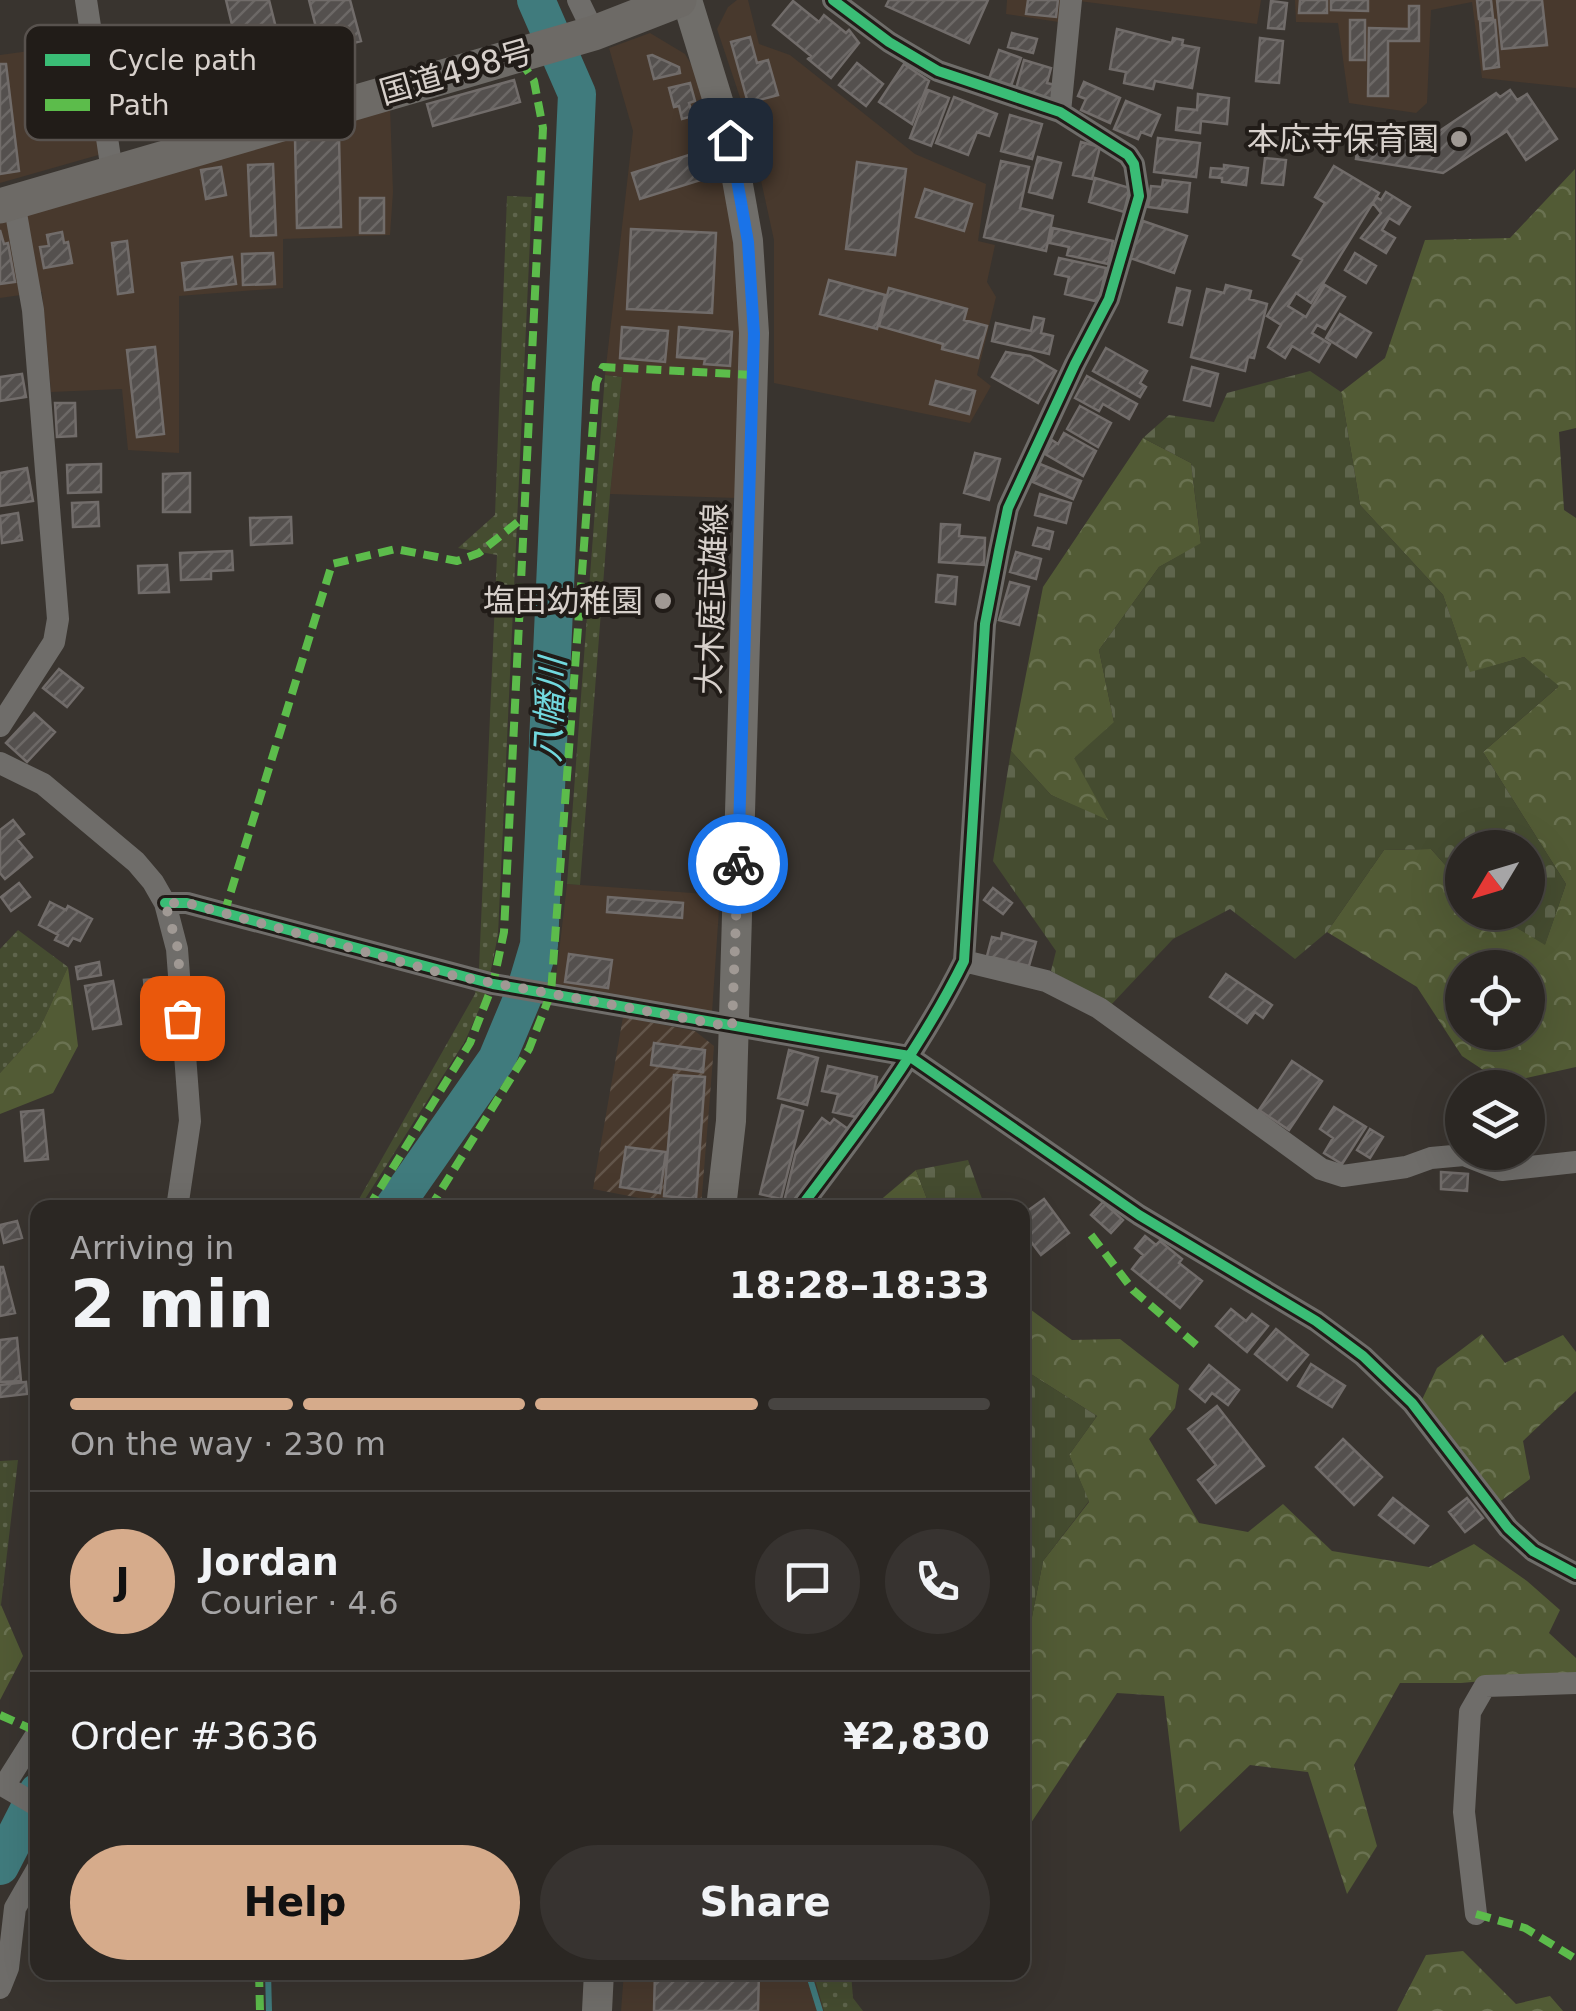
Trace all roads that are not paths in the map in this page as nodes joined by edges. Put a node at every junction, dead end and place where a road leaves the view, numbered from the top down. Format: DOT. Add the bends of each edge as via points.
graph roads {
  1 [pos="86,0"];
  2 [pos="578,0"];
  3 [pos="679,0"];
  4 [pos="687,0"];
  5 [pos="833,0"];
  6 [pos="1071,0"];
  7 [pos="90,25"];
  8 [pos="594,32"];
  9 [pos="355,101"];
  10 [pos="1060,112"];
  11 [pos="107,140"];
  12 [pos="222,140"];
  13 [pos="112,172"];
  14 [pos="7,204"];
  15 [pos="0,726"];
  16 [pos="0,763"];
  17 [pos="165,903"];
  18 [pos="964,961"];
  19 [pos="732,1027"];
  20 [pos="909,1056"];
  21 [pos="1575,1166"];
  22 [pos="178,1200"];
  23 [pos="722,1200"];
  24 [pos="806,1200"];
  25 [pos="1576,1574"];
  26 [pos="1576,1683"];
  27 [pos="30,1745"];
  28 [pos="30,1801"];
  29 [pos="30,1882"];
  30 [pos="1476,1914"];
  31 [pos="599,1980"];
  32 [pos="0,1988"];
  33 [pos="597,2011"];
  1 -- 7 [label="street"];
  2 -- 8 [label="street"];
  3 -- 8 [label="highway, 国道498号"];
  4 -- 19 [label="main road, 大木庭武雄線" via="730,140 748,242 754,334"];
  5 -- 10 [label="street" via="938,71"];
  6 -- 10 [label="street"];
  8 -- 9 [label="highway, 国道498号"];
  10 -- 18 [label="street" via="1128,155 1139,196 1109,299 1008,508 986,624"];
  11 -- 13 [label="street"];
  12 -- 13 [label="highway, 国道498号"];
  13 -- 14 [label="highway, 国道498号"];
  14 -- 15 [label="street" via="33,310 58,619 54,642"];
  16 -- 17 [label="street" via="42,784 136,862"];
  17 -- 19 [label="street" via="187,903 492,984"];
  17 -- 22 [label="street" via="178,949 190,1121"];
  18 -- 20 [label="street"];
  18 -- 21 [label="street" via="1046,981 1100,1008 1332,1173 1464,1154 1502,1170"];
  19 -- 20 [label="street"];
  19 -- 23 [label="main road, 大木庭武雄線"];
  20 -- 24 [label="street"];
  20 -- 25 [label="street" via="1139,1216 1363,1356 1412,1403 1508,1528 1533,1551"];
  26 -- 30 [label="street" via="1485,1686 1470,1712 1464,1812"];
  27 -- 28 [label="street" via="4,1786"];
  29 -- 32 [label="street" via="15,1908"];
  31 -- 33 [label="main road"];
}
